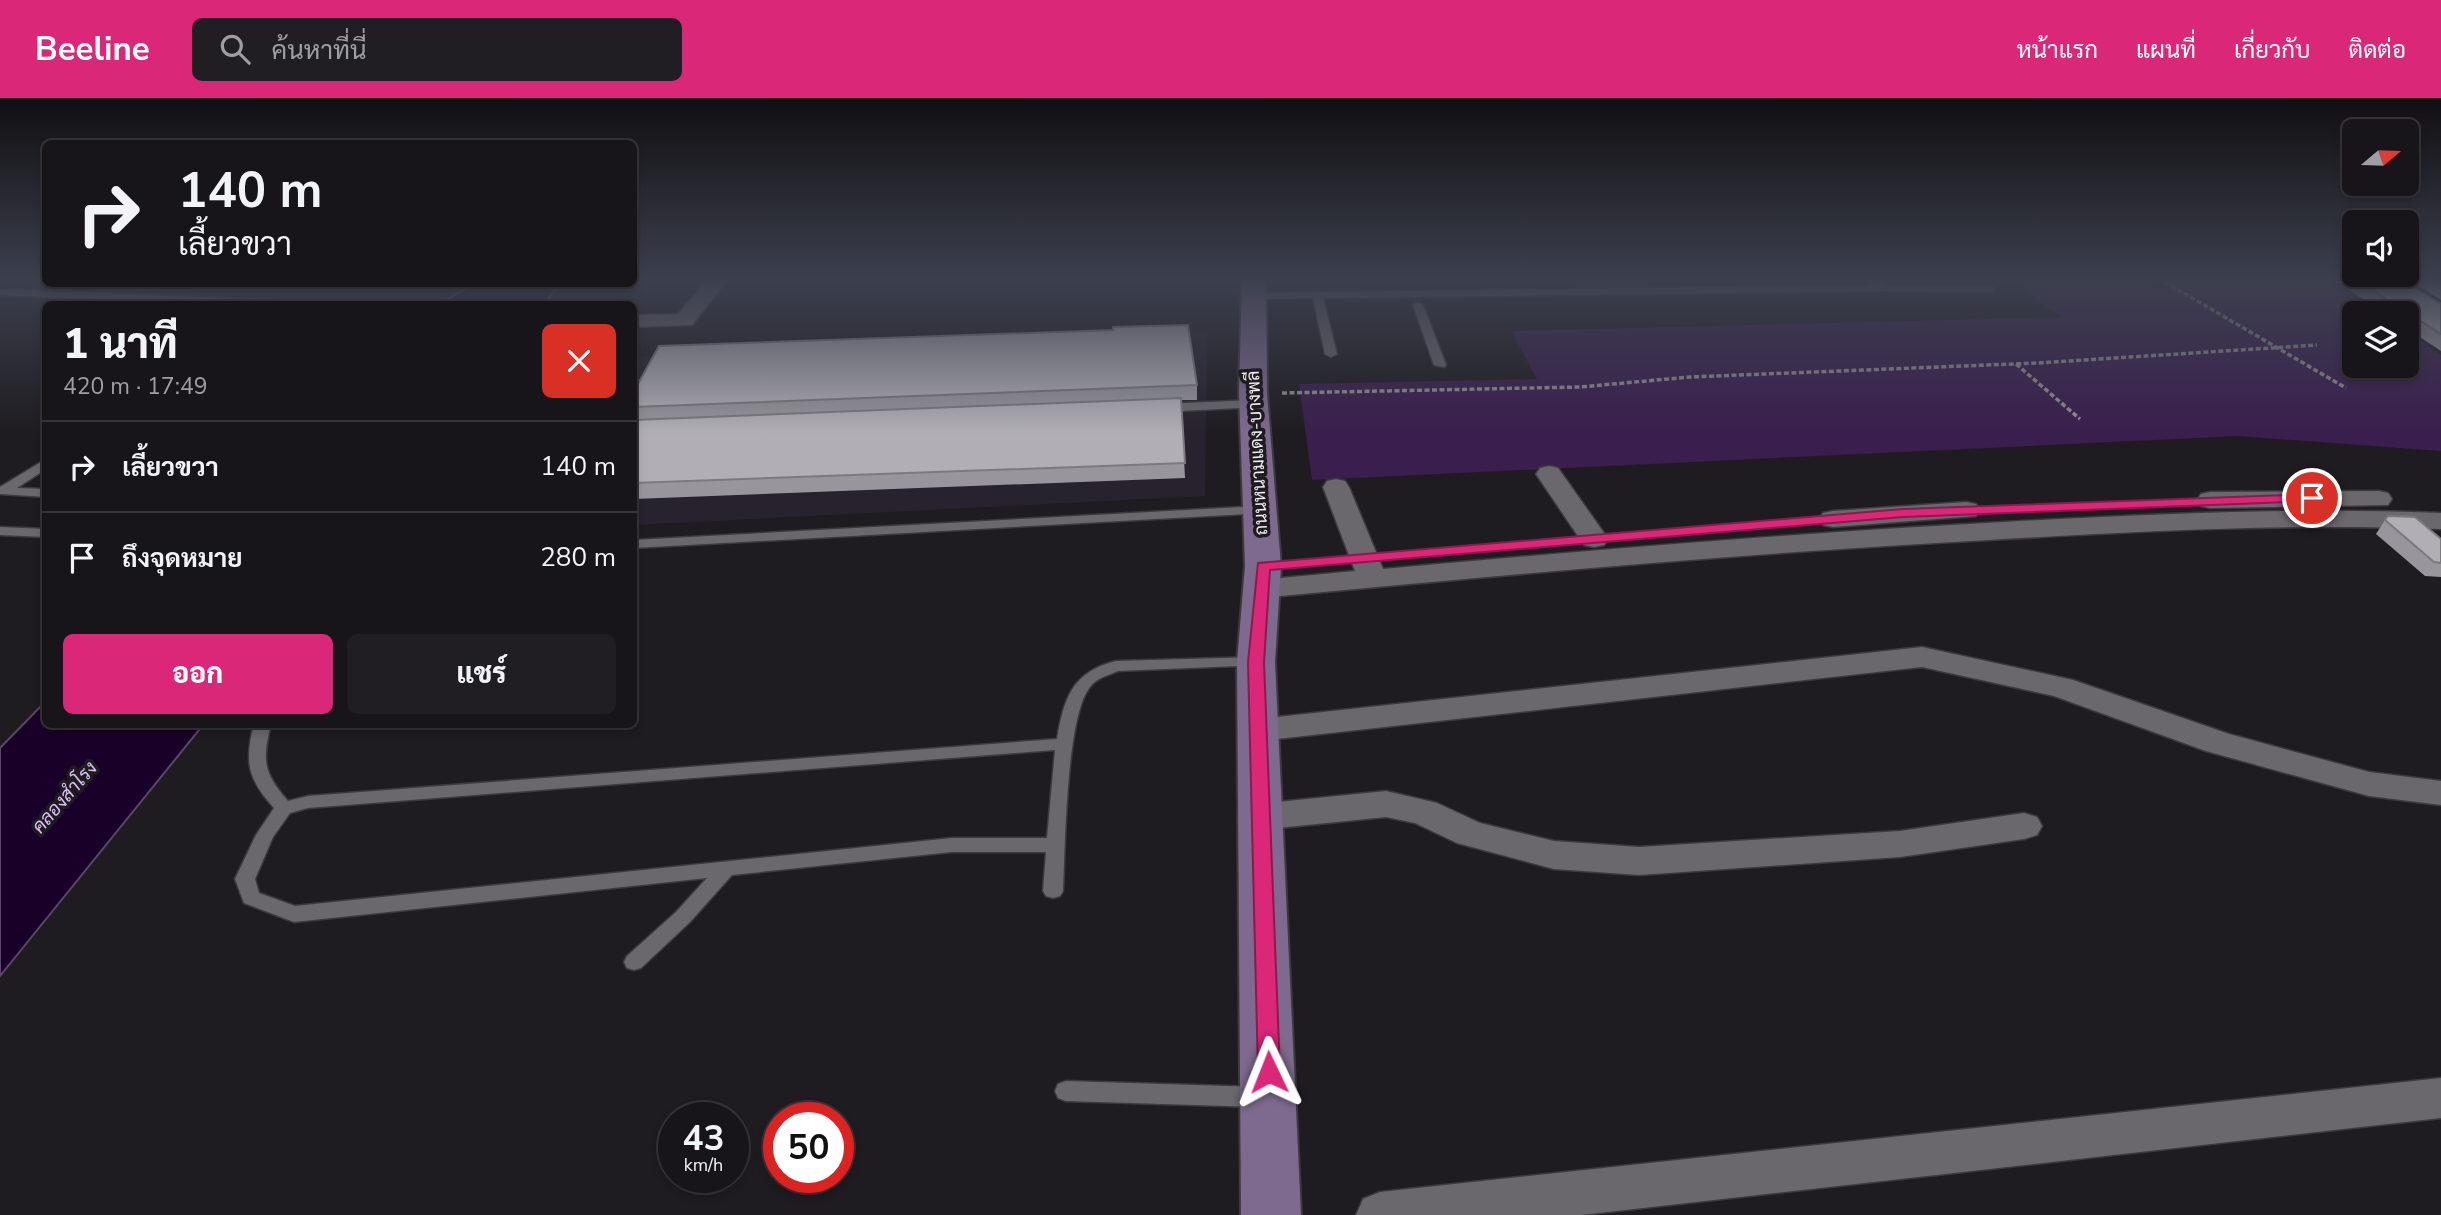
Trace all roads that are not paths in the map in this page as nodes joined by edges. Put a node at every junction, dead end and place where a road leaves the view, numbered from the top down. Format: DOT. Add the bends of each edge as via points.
graph roads {
  1 [pos="1254,330"];
  2 [pos="1325,330"];
  3 [pos="1427,330"];
  4 [pos="1331,354"];
  5 [pos="1440,365"];
  6 [pos="1253,399"];
  7 [pos="1143,409"];
  8 [pos="42,465"];
  9 [pos="1549,474"];
  10 [pos="1336,487"];
  11 [pos="1,491"];
  12 [pos="42,493"];
  13 [pos="1260,510"];
  14 [pos="2437,519"];
  15 [pos="0,531"];
  16 [pos="42,533"];
  17 [pos="1594,539"];
  18 [pos="637,544"];
  19 [pos="1369,568"];
  20 [pos="1262,578"];
  21 [pos="1256,662"];
  22 [pos="262,728"];
  23 [pos="1259,730"];
  24 [pos="1063,744"];
  25 [pos="2441,793"];
  26 [pos="284,808"];
  27 [pos="1259,817"];
  28 [pos="2024,826"];
  29 [pos="1056,845"];
  30 [pos="725,870"];
  31 [pos="1053,891"];
  32 [pos="634,961"];
  33 [pos="1066,1091"];
  34 [pos="1270,1097"];
  35 [pos="2441,1098"];
  36 [pos="1271,1215"];
  37 [pos="1380,1215"];
  1 -- 6 [label="main road, ถนนหนามแดง-บางพลี"];
  2 -- 4 [label="lane"];
  3 -- 5 [label="lane"];
  6 -- 7 [label="lane"];
  6 -- 13 [label="main road, ถนนหนามแดง-บางพลี"];
  8 -- 11 [label="lane"];
  9 -- 17 [label="street"];
  10 -- 19 [label="street"];
  11 -- 12 [label="lane"];
  13 -- 18 [label="lane"];
  13 -- 20 [label="main road, ถนนหนามแดง-บางพลี"];
  14 -- 17 [label="street" via="2397,500 2287,498 1929,512"];
  14 -- 19 [label="street" via="2185,521"];
  15 -- 16 [label="lane"];
  17 -- 19 [label="street"];
  19 -- 20 [label="street"];
  20 -- 21 [label="main road, ถนนหนามแดง-บางพลี"];
  21 -- 23 [label="main road, ถนนหนามแดง-บางพลี"];
  21 -- 24 [label="lane" via="1116,666 1097,673 1081,685"];
  22 -- 26 [label="lane" via="256,746 259,779"];
  23 -- 25 [label="street" via="1922,657 2062,687 2218,743 2369,783"];
  23 -- 27 [label="main road, ถนนหนามแดง-บางพลี"];
  24 -- 26 [label="lane" via="351,797"];
  24 -- 29 [label="lane"];
  26 -- 30 [label="lane" via="265,835 245,879 251,898 294,914"];
  27 -- 28 [label="street" via="1386,804 1424,812 1470,834 1555,855 1639,861 1900,844"];
  27 -- 34 [label="main road, ถนนหนามแดง-บางพลี"];
  29 -- 30 [label="lane" via="952,845"];
  29 -- 31 [label="lane"];
  30 -- 32 [label="lane" via="683,917"];
  33 -- 34 [label="lane"];
  34 -- 36 [label="main road, ถนนหนามแดง-บางพลี"];
  35 -- 37 [label="street"];
}
